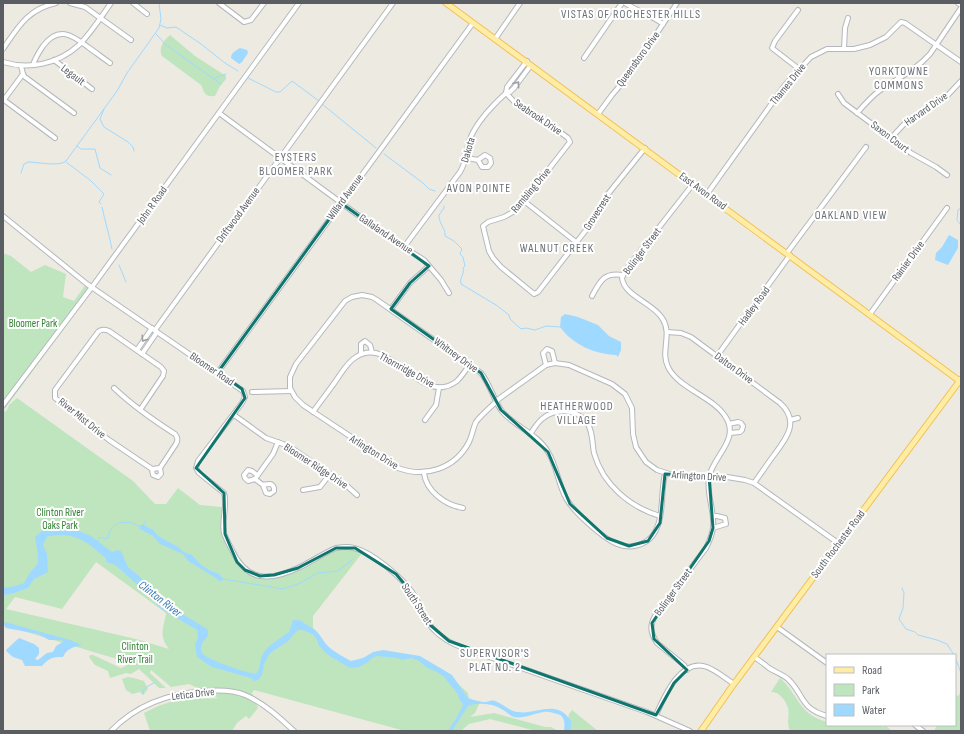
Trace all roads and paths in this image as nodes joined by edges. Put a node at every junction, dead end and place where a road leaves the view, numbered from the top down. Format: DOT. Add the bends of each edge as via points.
graph roads {
  1 [pos="56,3"];
  2 [pos="70,3"];
  3 [pos="111,3"];
  4 [pos="133,3"];
  5 [pos="219,3"];
  6 [pos="264,3"];
  7 [pos="299,3"];
  8 [pos="393,3"];
  9 [pos="446,3"];
  10 [pos="520,3"];
  11 [pos="622,3"];
  12 [pos="625,3"];
  13 [pos="677,3"];
  14 [pos="958,3"];
  15 [pos="961,7"];
  16 [pos="798,10"];
  17 [pos="147,14"];
  18 [pos="100,18"];
  19 [pos="848,18"];
  20 [pos="473,23"];
  21 [pos="663,24"];
  22 [pos="495,39"];
  23 [pos="131,40"];
  24 [pos="82,42"];
  25 [pos="936,45"];
  26 [pos="3,49"];
  27 [pos="844,49"];
  28 [pos="584,58"];
  29 [pos="54,60"];
  30 [pos="3,62"];
  31 [pos="961,62"];
  32 [pos="110,63"];
  33 [pos="529,63"];
  34 [pos="33,65"];
  35 [pos="21,66"];
  36 [pos="799,69"];
  37 [pos="23,74"];
  38 [pos="961,81"];
  39 [pos="92,89"];
  40 [pos="506,93"];
  41 [pos="838,94"];
  42 [pos="4,101"];
  43 [pos="74,113"];
  44 [pos="219,113"];
  45 [pos="857,113"];
  46 [pos="598,114"];
  47 [pos="55,138"];
  48 [pos="891,138"];
  49 [pos="570,142"];
  50 [pos="866,147"];
  51 [pos="645,148"];
  52 [pos="280,157"];
  53 [pos="467,158"];
  54 [pos="478,160"];
  55 [pos="947,174"];
  56 [pos="693,184"];
  57 [pos="707,194"];
  58 [pos="524,201"];
  59 [pos="341,203"];
  60 [pos="947,208"];
  61 [pos="3,216"];
  62 [pos="576,242"];
  63 [pos="404,247"];
  64 [pos="789,254"];
  65 [pos="429,266"];
  66 [pos="623,275"];
  67 [pos="92,287"];
  68 [pos="448,293"];
  69 [pos="534,294"];
  70 [pos="592,296"];
  71 [pos="391,309"];
  72 [pos="870,314"];
  73 [pos="155,330"];
  74 [pos="667,332"];
  75 [pos="137,350"];
  76 [pos="372,352"];
  77 [pos="142,354"];
  78 [pos="361,354"];
  79 [pos="717,356"];
  80 [pos="554,363"];
  81 [pos="470,364"];
  82 [pos="546,365"];
  83 [pos="218,372"];
  84 [pos="961,380"];
  85 [pos="114,388"];
  86 [pos="439,388"];
  87 [pos="291,391"];
  88 [pos="252,392"];
  89 [pos="497,401"];
  90 [pos="3,405"];
  91 [pos="140,410"];
  92 [pos="313,412"];
  93 [pos="234,415"];
  94 [pos="798,418"];
  95 [pos="425,420"];
  96 [pos="790,420"];
  97 [pos="729,424"];
  98 [pos="730,432"];
  99 [pos="530,434"];
  100 [pos="278,442"];
  101 [pos="160,468"];
  102 [pos="152,469"];
  103 [pos="424,473"];
  104 [pos="330,474"];
  105 [pos="665,474"];
  106 [pos="709,476"];
  107 [pos="754,483"];
  108 [pos="263,485"];
  109 [pos="303,490"];
  110 [pos="357,495"];
  111 [pos="463,508"];
  112 [pos="660,516"];
  113 [pos="713,516"];
  114 [pos="713,528"];
  115 [pos="838,543"];
  116 [pos="250,573"];
  117 [pos="776,626"];
  118 [pos="754,656"];
  119 [pos="826,662"];
  120 [pos="687,670"];
  121 [pos="734,684"];
  122 [pos="656,715"];
  123 [pos="826,716"];
  124 [pos="110,731"];
  125 [pos="294,731"];
  126 [pos="690,731"];
  127 [pos="701,731"];
  1 -- 26 [label="street" via="42,7 28,16"];
  2 -- 18 [label="street" via="85,7"];
  3 -- 18 [label="street"];
  4 -- 17 [label="street"];
  5 -- 6 [label="street" via="244,22 252,20"];
  7 -- 44 [label="street, John R Road"];
  8 -- 52 [label="street, Driftwood Avenue"];
  9 -- 20 [label="main road, East Avon Road"];
  10 -- 22 [label="street"];
  11 -- 28 [label="street"];
  12 -- 21 [label="street"];
  13 -- 21 [label="street, Queensboro Drive"];
  14 -- 15 [label="street"];
  15 -- 25 [label="street"];
  16 -- 36 [label="street" via="772,48"];
  18 -- 23 [label="street"];
  18 -- 24 [label="street"];
  19 -- 27 [label="street"];
  20 -- 22 [label="main road, East Avon Road"];
  20 -- 59 [label="street, Willard Avenue"];
  21 -- 46 [label="street, Queensboro Drive" via="629,75"];
  22 -- 33 [label="main road, East Avon Road"];
  24 -- 29 [label="street"];
  24 -- 32 [label="street"];
  24 -- 34 [label="street" via="64,33 54,36 46,42"];
  25 -- 27 [label="street, Thames Drive" via="901,22 878,42 864,47"];
  25 -- 31 [label="street"];
  25 -- 45 [label="street" via="919,65 878,91"];
  27 -- 36 [label="street, Thames Drive" via="827,49 817,53"];
  29 -- 34 [label="street"];
  29 -- 39 [label="street, Legault"];
  30 -- 35 [label="street"];
  33 -- 40 [label="street, Dakota" via="514,88"];
  33 -- 46 [label="main road, East Avon Road"];
  34 -- 35 [label="street"];
  35 -- 37 [label="street"];
  36 -- 57 [label="street, Thames Drive"];
  37 -- 42 [label="street"];
  37 -- 43 [label="street"];
  38 -- 48 [label="street, Harvard Drive" via="946,97 906,122"];
  40 -- 49 [label="street, Seabrook Drive" via="519,107 544,120"];
  40 -- 53 [label="street, Dakota" via="473,132"];
  41 -- 45 [label="street, Saxon Court" via="844,103"];
  42 -- 47 [label="street"];
  44 -- 52 [label="street, Gallaland Avenue"];
  44 -- 67 [label="street, John R Road"];
  45 -- 48 [label="street, Saxon Court"];
  46 -- 51 [label="main road, East Avon Road"];
  48 -- 55 [label="street, Saxon Court"];
  49 -- 58 [label="street, Rambling Drive"];
  50 -- 64 [label="street, Hadley Road"];
  51 -- 56 [label="main road, East Avon Road"];
  51 -- 62 [label="street, Grovecrest" via="608,194 593,221"];
  52 -- 59 [label="street, Gallaland Avenue"];
  52 -- 73 [label="street, Driftwood Avenue"];
  53 -- 54 [label="street"];
  53 -- 63 [label="street, Dakota" via="460,172"];
  56 -- 57 [label="main road, East Avon Road"];
  56 -- 66 [label="street, Bolinger Street"];
  57 -- 64 [label="main road, East Avon Road"];
  58 -- 62 [label="street"];
  58 -- 69 [label="street, Rambling Drive" via="509,215 483,226 493,258"];
  59 -- 63 [label="street, Gallaland Avenue"];
  59 -- 83 [label="street, Willard Avenue"];
  60 -- 72 [label="street, Rainier Drive"];
  61 -- 67 [label="street, Bloomer Road"];
  62 -- 69 [label="street, Grovecrest"];
  63 -- 65 [label="street, Gallaland Avenue"];
  64 -- 72 [label="main road, East Avon Road"];
  64 -- 79 [label="street, Hadley Road"];
  65 -- 68 [label="street, Gallaland Avenue"];
  65 -- 71 [label="street" via="410,282"];
  66 -- 70 [label="street" via="613,274 605,277"];
  66 -- 74 [label="street, Bolinger Street" via="622,283 625,287 659,314 665,322"];
  67 -- 73 [label="street, Bloomer Road"];
  67 -- 90 [label="street, John R Road"];
  71 -- 81 [label="street, Whitney Drive"];
  71 -- 87 [label="street, Whitney Drive" via="366,295 345,301 293,368 290,377"];
  72 -- 84 [label="main road, East Avon Road"];
  73 -- 75 [label="street, one-way"];
  73 -- 77 [label="street"];
  73 -- 83 [label="street, Bloomer Road"];
  74 -- 79 [label="street, Dalton Drive" via="685,334"];
  74 -- 97 [label="street, Bolinger Street" via="665,357 670,372 722,411"];
  75 -- 77 [label="street, River Mist Drive"];
  75 -- 102 [label="street, River Mist Drive" via="106,330 100,331 55,390 54,395 59,402"];
  76 -- 78 [label="street, Thornridge Drive"];
  76 -- 78 [label="street" via="370,345 365,341 361,344"];
  76 -- 86 [label="street, Thornridge Drive" via="383,355 429,385"];
  77 -- 91 [label="street, River Mist Drive" via="161,367 164,373"];
  78 -- 92 [label="street" via="352,360"];
  79 -- 96 [label="street, Dalton Drive" via="780,403"];
  80 -- 82 [label="street, Arlington Drive"];
  80 -- 82 [label="street" via="552,351 547,349 543,353"];
  80 -- 105 [label="street, Arlington Drive" via="569,365 622,390 632,408 633,434 638,452 650,466"];
  81 -- 86 [label="street, Thornridge Drive" via="456,382"];
  81 -- 89 [label="street, Whitney Drive" via="486,379"];
  82 -- 89 [label="street, Arlington Drive"];
  83 -- 93 [label="street, Bloomer Road" via="244,392 245,399"];
  84 -- 115 [label="main road, South Rochester Road"];
  85 -- 91 [label="street"];
  86 -- 95 [label="street" via="436,404"];
  87 -- 88 [label="street"];
  87 -- 92 [label="street, Arlington Drive"];
  89 -- 99 [label="street, Whitney Drive" via="501,410"];
  89 -- 103 [label="street, Arlington Drive" via="476,423 469,442 459,456 442,468"];
  91 -- 101 [label="street" via="177,438 176,444"];
  92 -- 103 [label="street, Arlington Drive" via="398,468"];
  93 -- 100 [label="street, Bloomer Ridge Drive" via="263,436"];
  93 -- 116 [label="street, Bloomer Road" via="198,461 196,468 224,493 225,534 238,562"];
  94 -- 96 [label="street"];
  96 -- 107 [label="street" via="787,437"];
  97 -- 98 [label="street, Bolinger Street"];
  97 -- 98 [label="street" via="738,422 743,426 740,432"];
  98 -- 106 [label="street, Bolinger Street" via="727,443"];
  99 -- 112 [label="street" via="542,419 553,413 567,411 582,417 589,426 599,465 610,484 631,503"];
  99 -- 112 [label="street, Whitney Drive" via="541,442 548,452 562,491 570,504 612,542 622,546 643,544 660,523"];
  100 -- 104 [label="street, Bloomer Ridge Drive"];
  100 -- 108 [label="street" via="273,454 256,477"];
  101 -- 102 [label="street"];
  101 -- 102 [label="street, River Mist Drive" via="161,474 158,477 153,475"];
  103 -- 111 [label="street" via="426,483 433,492 452,505"];
  104 -- 109 [label="street" via="320,487"];
  104 -- 110 [label="street, Bloomer Ridge Drive"];
  105 -- 106 [label="street, Arlington Drive"];
  105 -- 112 [label="street, Whitney Drive"];
  106 -- 107 [label="street, Arlington Drive" via="736,478"];
  106 -- 113 [label="street, Bolinger Street" via="708,487"];
  107 -- 115 [label="street, Arlington Drive"];
  113 -- 114 [label="street, Bolinger Street"];
  113 -- 114 [label="street" via="721,516 726,521 723,526"];
  114 -- 120 [label="street, Bolinger Street" via="706,548 658,611 652,623 652,634 657,643"];
  115 -- 117 [label="main road, South Rochester Road"];
  116 -- 122 [label="street, South Street" via="264,576 282,574 336,548 356,548 396,574 412,593 429,624 450,642"];
  117 -- 118 [label="main road, South Rochester Road"];
  117 -- 119 [label="street"];
  118 -- 121 [label="main road, South Rochester Road"];
  118 -- 123 [label="street" via="787,678 811,710"];
  120 -- 121 [label="street" via="694,666 703,666"];
  120 -- 122 [label="street" via="674,683"];
  121 -- 127 [label="main road, South Rochester Road"];
  122 -- 126 [label="street, South Street"];
  124 -- 125 [label="street, Letica Drive" via="124,718 145,705 165,697 227,690 245,695 260,704"];
}
